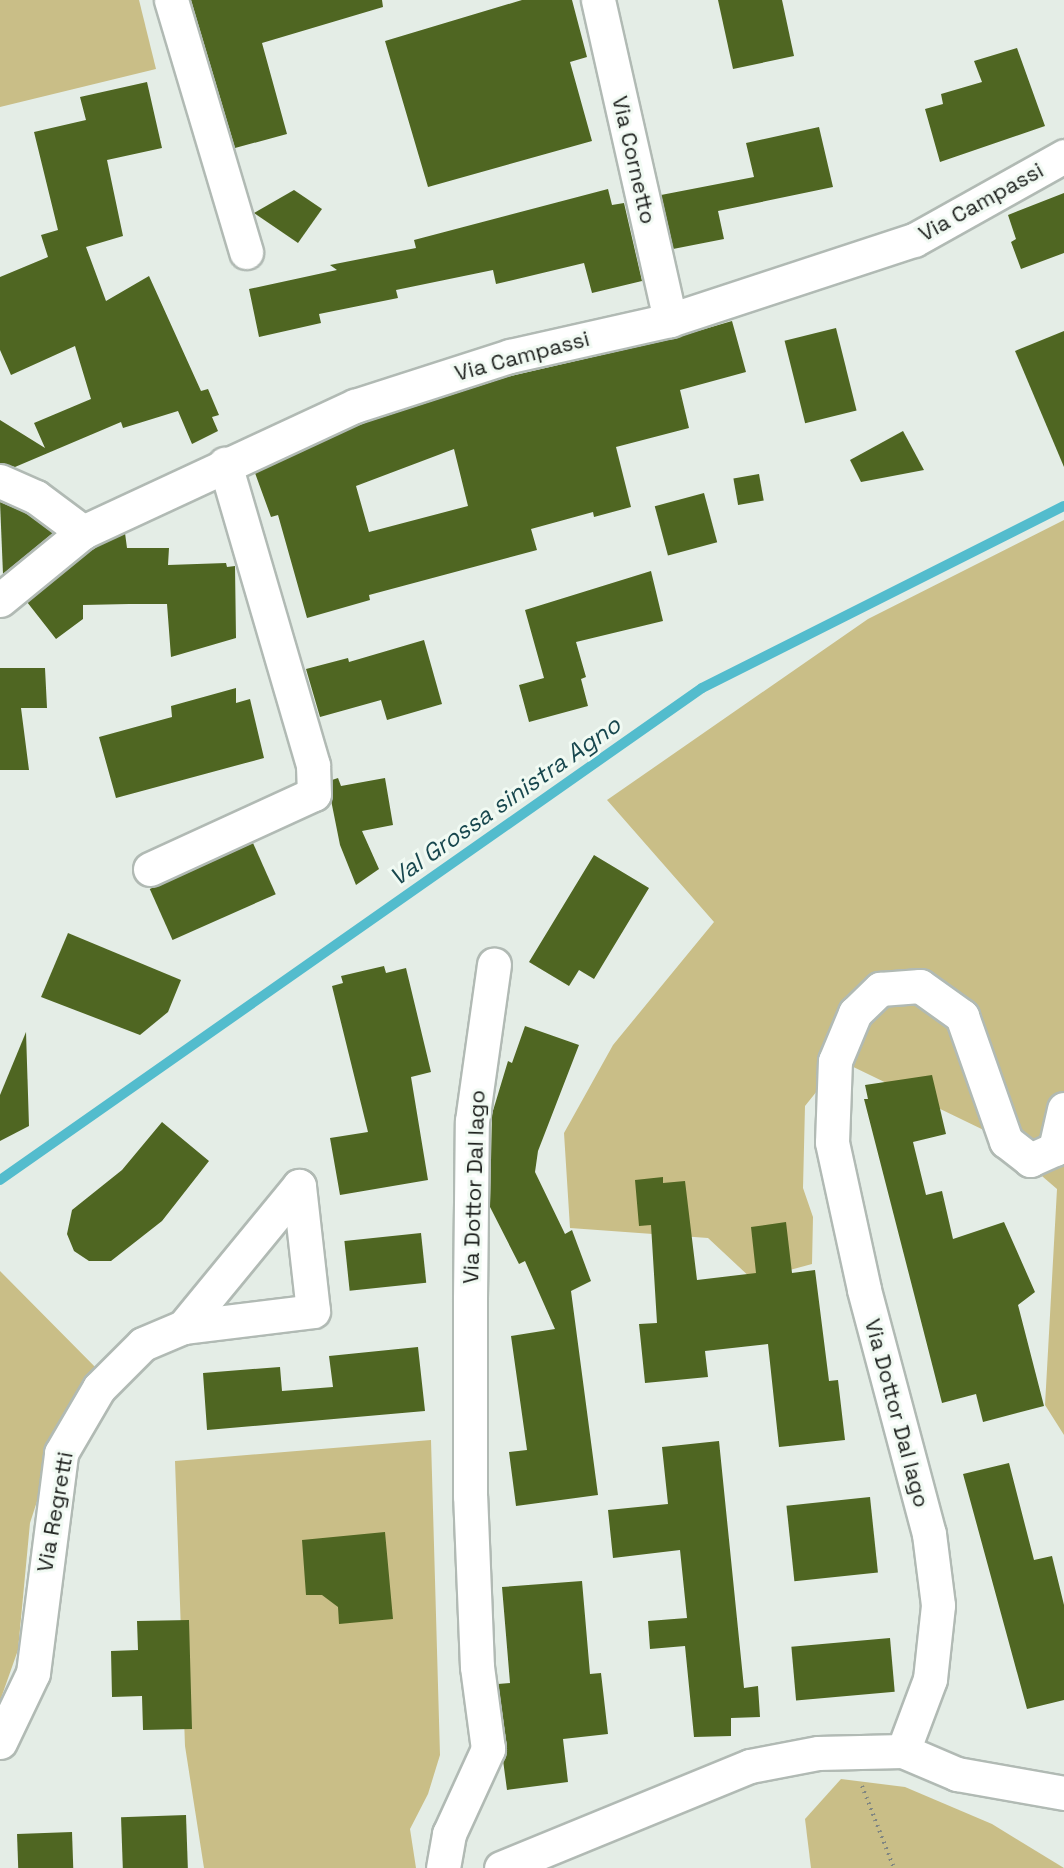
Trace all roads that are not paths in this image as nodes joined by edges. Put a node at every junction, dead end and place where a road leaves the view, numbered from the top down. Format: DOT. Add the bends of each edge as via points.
graph roads {
  1 [pos="171,0"];
  2 [pos="598,0"];
  3 [pos="1064,156"];
  4 [pos="246,252"];
  5 [pos="670,320"];
  6 [pos="225,464"];
  7 [pos="0,481"];
  8 [pos="83,532"];
  9 [pos="0,600"];
  10 [pos="150,869"];
  11 [pos="494,965"];
  12 [pos="1064,1109"];
  13 [pos="183,1327"];
  14 [pos="0,1742"];
  15 [pos="903,1751"];
  16 [pos="1064,1793"];
  17 [pos="443,1868"];
  18 [pos="501,1868"];
  1 -- 4 [label="street"];
  2 -- 5 [label="street, Via Cornetto"];
  3 -- 5 [label="street, Via Campassi" via="914,240"];
  5 -- 6 [label="street, Via Campassi" via="510,356 355,406"];
  6 -- 8 [label="street, Via Campassi"];
  6 -- 10 [label="street" via="313,765 314,794"];
  7 -- 8 [label="street" via="36,497"];
  8 -- 9 [label="street, Via Campassi"];
  11 -- 17 [label="street, Via Dottor Dal lago" via="472,1121 470,1299 470,1508 477,1667 488,1749 449,1834"];
  12 -- 15 [label="street, Via Dottor Dal lago" via="1055,1149 1030,1160 1006,1141 962,1016 920,986 879,989 855,1013 835,1062 832,1142 864,1289 929,1534 938,1605 930,1679"];
  13 -- 13 [label="street, Via Regretti" via="313,1311 298,1186 241,1257"];
  13 -- 14 [label="street, Via Regretti" via="143,1344 99,1388 61,1453 33,1673"];
  15 -- 16 [label="street" via="957,1774"];
  15 -- 18 [label="street" via="818,1753 750,1766"];
}
